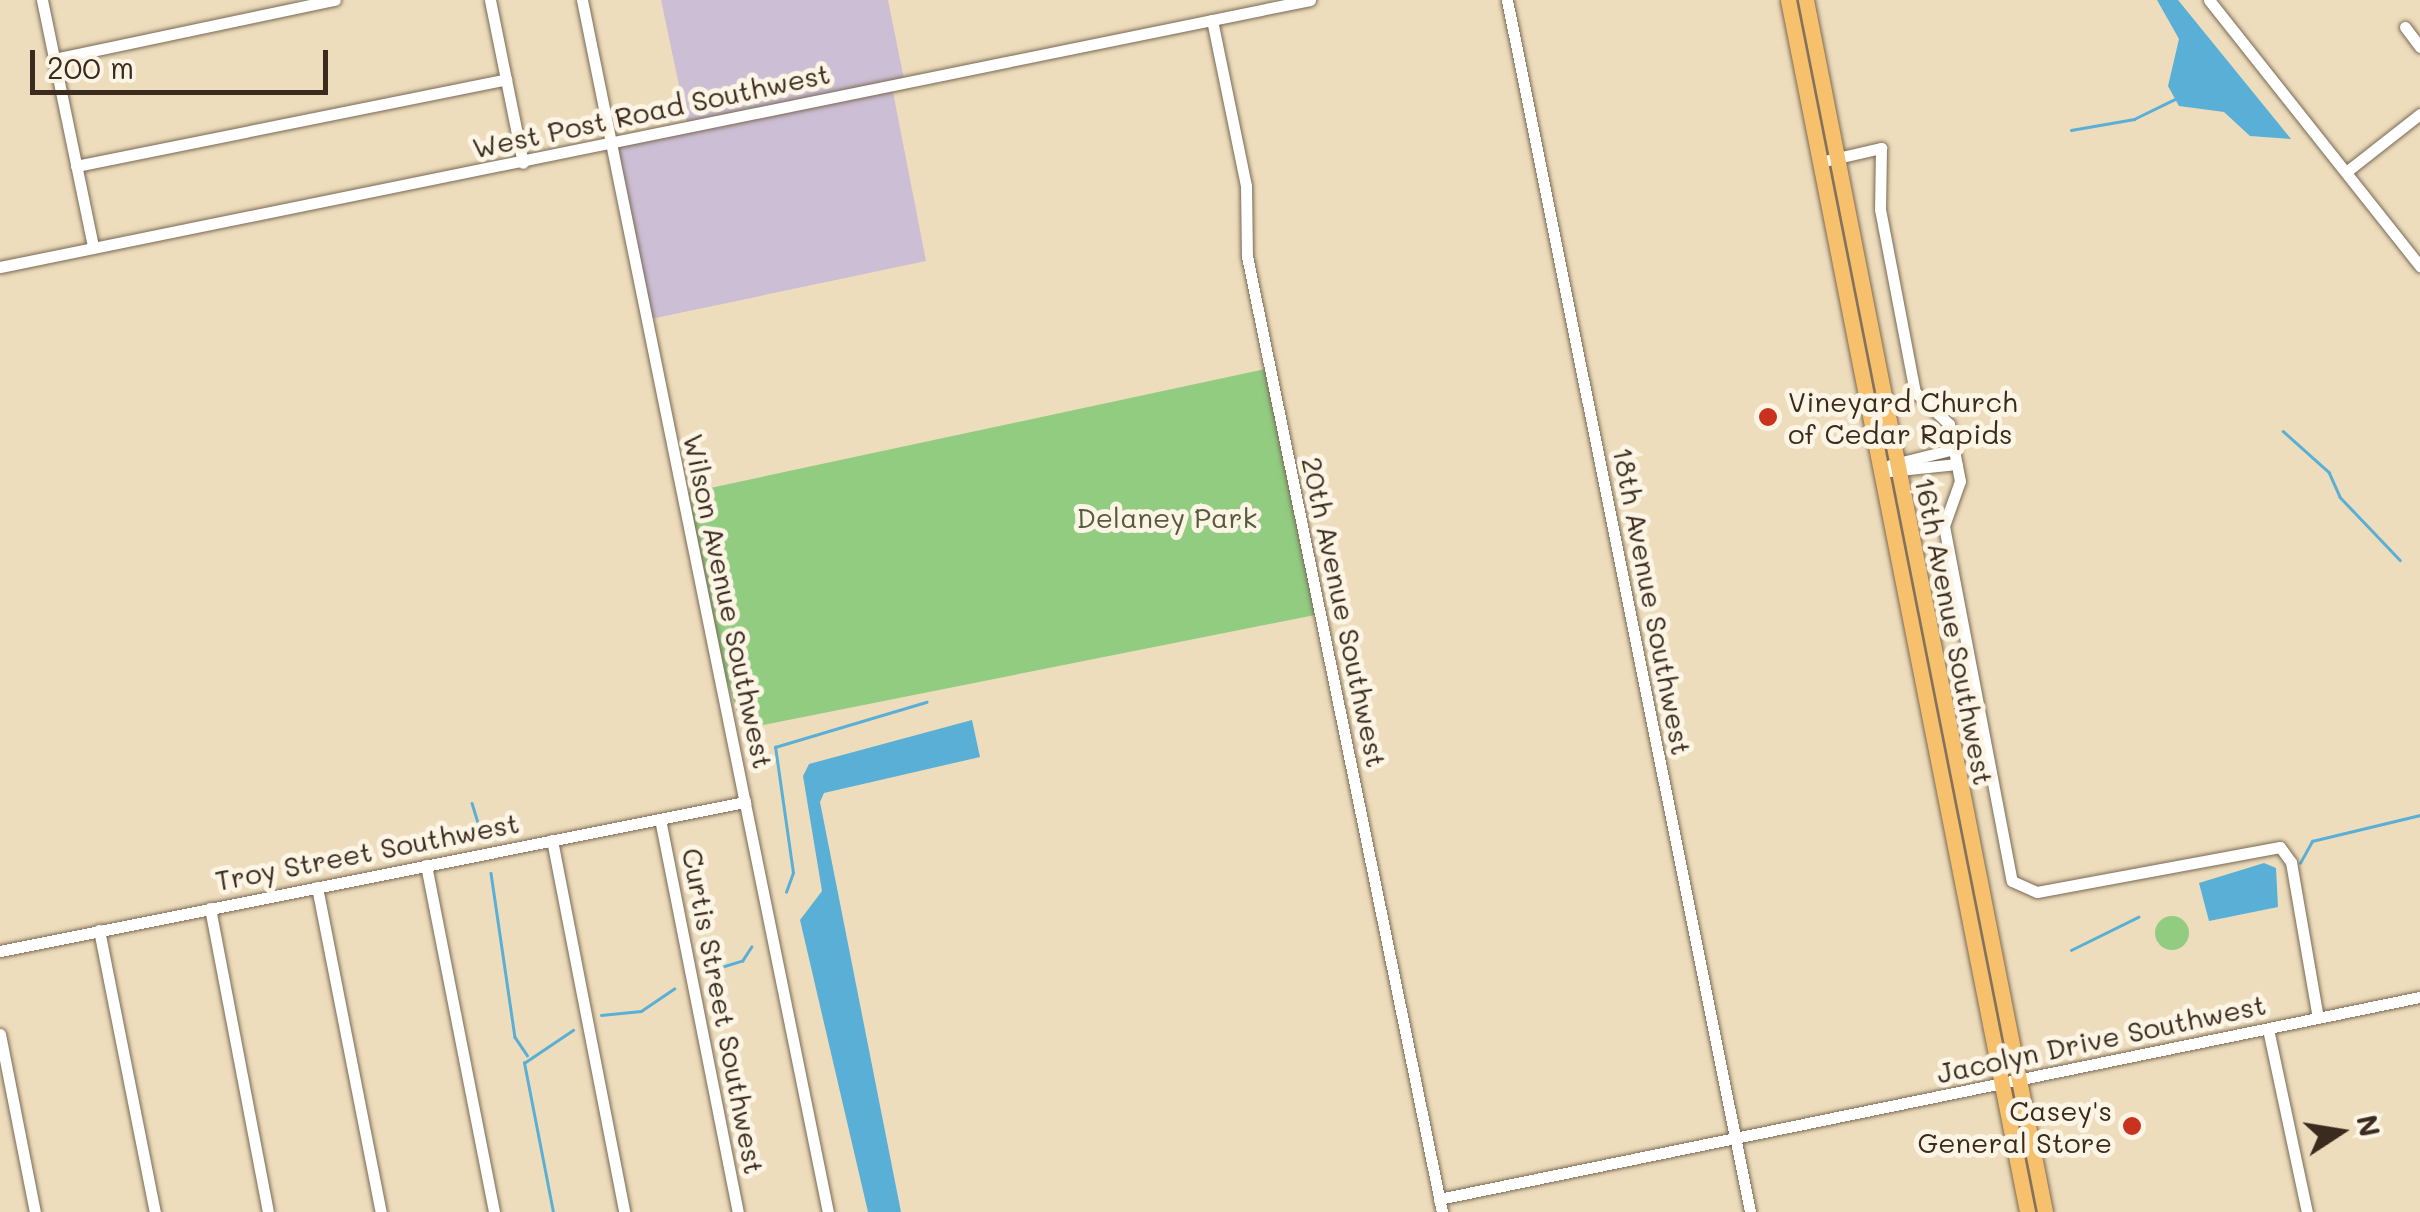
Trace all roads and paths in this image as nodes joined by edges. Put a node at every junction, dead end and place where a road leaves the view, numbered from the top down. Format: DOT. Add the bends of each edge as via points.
graph roads {
  1 [pos="42,0"];
  2 [pos="335,0"];
  3 [pos="490,0"];
  4 [pos="582,0"];
  5 [pos="1310,0"];
  6 [pos="1508,0"];
  7 [pos="1788,0"];
  8 [pos="1806,0"];
  9 [pos="2208,0"];
  10 [pos="1212,20"];
  11 [pos="2405,27"];
  12 [pos="2420,47"];
  13 [pos="54,59"];
  14 [pos="506,79"];
  15 [pos="2420,114"];
  16 [pos="612,144"];
  17 [pos="1837,158"];
  18 [pos="523,162"];
  19 [pos="1820,162"];
  20 [pos="76,166"];
  21 [pos="2346,172"];
  22 [pos="93,246"];
  23 [pos="0,266"];
  24 [pos="2420,266"];
  25 [pos="1954,449"];
  26 [pos="1956,464"];
  27 [pos="1898,468"];
  28 [pos="1880,472"];
  29 [pos="745,802"];
  30 [pos="660,819"];
  31 [pos="552,840"];
  32 [pos="426,865"];
  33 [pos="318,886"];
  34 [pos="210,908"];
  35 [pos="99,930"];
  36 [pos="0,951"];
  37 [pos="2420,997"];
  38 [pos="2318,1018"];
  39 [pos="2268,1028"];
  40 [pos="0,1034"];
  41 [pos="2018,1080"];
  42 [pos="1999,1084"];
  43 [pos="1735,1138"];
  44 [pos="1440,1206"];
  45 [pos="35,1212"];
  46 [pos="155,1212"];
  47 [pos="268,1212"];
  48 [pos="381,1212"];
  49 [pos="494,1212"];
  50 [pos="624,1212"];
  51 [pos="738,1212"];
  52 [pos="828,1212"];
  53 [pos="1750,1212"];
  54 [pos="2027,1212"];
  55 [pos="2045,1212"];
  56 [pos="2307,1212"];
  1 -- 13 [label="street"];
  2 -- 13 [label="street"];
  3 -- 14 [label="street"];
  4 -- 16 [label="street, Wilson Avenue Southwest"];
  5 -- 10 [label="street, West Post Road Southwest"];
  6 -- 43 [label="street, 18th Avenue Southwest"];
  7 -- 19 [label="main road, 16th Avenue Southwest"];
  8 -- 17 [label="main road, 16th Avenue Southwest"];
  9 -- 21 [label="street"];
  10 -- 16 [label="street, West Post Road Southwest"];
  10 -- 44 [label="street, 20th Avenue Southwest" via="1246,186 1247,256"];
  11 -- 12 [label="street"];
  13 -- 20 [label="street"];
  14 -- 18 [label="street"];
  14 -- 20 [label="street"];
  15 -- 21 [label="street"];
  16 -- 18 [label="street, West Post Road Southwest"];
  16 -- 29 [label="street, Wilson Avenue Southwest"];
  17 -- 19 [label="street"];
  17 -- 25 [label="street" via="1881,148 1880,209 1915,392 1949,424"];
  17 -- 27 [label="main road, 16th Avenue Southwest"];
  18 -- 22 [label="street, West Post Road Southwest"];
  19 -- 28 [label="main road, 16th Avenue Southwest"];
  20 -- 22 [label="street"];
  21 -- 24 [label="street"];
  22 -- 23 [label="street, West Post Road Southwest"];
  25 -- 26 [label="street"];
  25 -- 27 [label="street"];
  26 -- 27 [label="street"];
  26 -- 38 [label="street" via="1944,526 2012,881 2037,892 2280,847 2292,862"];
  27 -- 28 [label="street"];
  27 -- 41 [label="main road, 16th Avenue Southwest"];
  28 -- 42 [label="main road, 16th Avenue Southwest"];
  29 -- 30 [label="street, Troy Street Southwest"];
  29 -- 52 [label="street, Wilson Avenue Southwest"];
  30 -- 31 [label="street, Troy Street Southwest"];
  30 -- 51 [label="street, Curtis Street Southwest"];
  31 -- 32 [label="street, Troy Street Southwest"];
  31 -- 50 [label="street"];
  32 -- 33 [label="street, Troy Street Southwest"];
  32 -- 49 [label="street"];
  33 -- 34 [label="street, Troy Street Southwest"];
  33 -- 48 [label="street"];
  34 -- 35 [label="street, Troy Street Southwest"];
  34 -- 47 [label="street"];
  35 -- 36 [label="street, Troy Street Southwest"];
  35 -- 46 [label="street"];
  37 -- 38 [label="street, Jacolyn Drive Southwest"];
  38 -- 39 [label="street, Jacolyn Drive Southwest"];
  39 -- 41 [label="street, Jacolyn Drive Southwest"];
  39 -- 56 [label="street"];
  40 -- 45 [label="street"];
  41 -- 42 [label="street, Jacolyn Drive Southwest"];
  41 -- 55 [label="main road, 16th Avenue Southwest"];
  42 -- 43 [label="street, Jacolyn Drive Southwest"];
  42 -- 54 [label="main road, 16th Avenue Southwest"];
  43 -- 44 [label="street, Jacolyn Drive Southwest"];
  43 -- 53 [label="street, 18th Avenue Southwest"];
}
